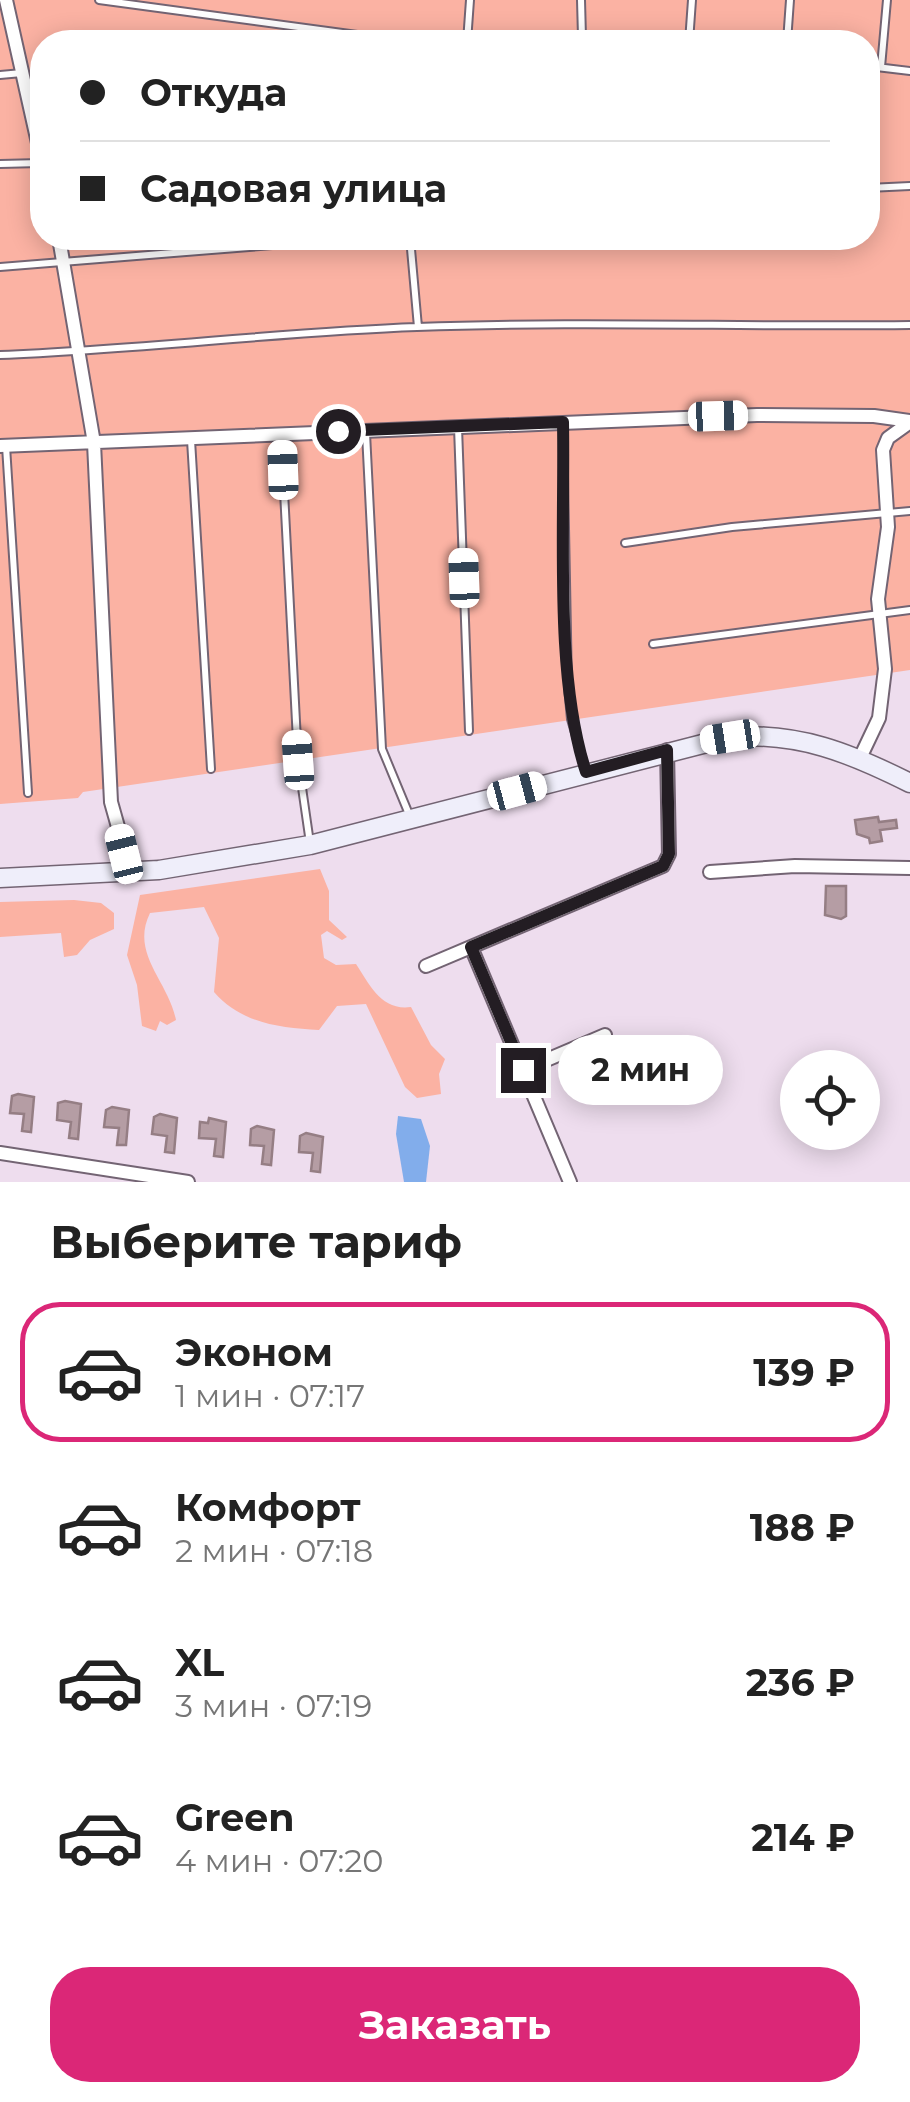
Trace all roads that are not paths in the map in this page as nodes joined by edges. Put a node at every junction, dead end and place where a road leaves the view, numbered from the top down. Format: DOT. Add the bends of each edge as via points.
graph roads {
  1 [pos="6,0"];
  2 [pos="98,0"];
  3 [pos="470,0"];
  4 [pos="581,0"];
  5 [pos="692,0"];
  6 [pos="790,0"];
  7 [pos="887,0"];
  8 [pos="320,30"];
  9 [pos="468,30"];
  10 [pos="582,30"];
  11 [pos="690,30"];
  12 [pos="787,30"];
  13 [pos="881,67"];
  14 [pos="910,71"];
  15 [pos="0,74"];
  16 [pos="23,74"];
  17 [pos="30,90"];
  18 [pos="30,163"];
  19 [pos="0,164"];
  20 [pos="910,186"];
  21 [pos="880,187"];
  22 [pos="61,250"];
  23 [pos="228,250"];
  24 [pos="411,250"];
  25 [pos="64,265"];
  26 [pos="0,267"];
  27 [pos="910,325"];
  28 [pos="418,327"];
  29 [pos="80,352"];
  30 [pos="0,355"];
  31 [pos="563,422"];
  32 [pos="910,422"];
  33 [pos="458,426"];
  34 [pos="366,430"];
  35 [pos="281,434"];
  36 [pos="190,440"];
  37 [pos="94,443"];
  38 [pos="3,446"];
  39 [pos="910,511"];
  40 [pos="888,512"];
  41 [pos="624,543"];
  42 [pos="910,610"];
  43 [pos="880,614"];
  44 [pos="653,644"];
  45 [pos="469,731"];
  46 [pos="667,750"];
  47 [pos="860,758"];
  48 [pos="210,769"];
  49 [pos="586,772"];
  50 [pos="910,784"];
  51 [pos="28,793"];
  52 [pos="412,820"];
  53 [pos="310,844"];
  54 [pos="910,868"];
  55 [pos="710,872"];
  56 [pos="130,873"];
  57 [pos="0,878"];
  58 [pos="471,947"];
  59 [pos="426,966"];
  60 [pos="604,1036"];
  61 [pos="523,1070"];
  62 [pos="0,1153"];
  63 [pos="188,1182"];
  64 [pos="570,1182"];
  1 -- 16 [label="street"];
  2 -- 8 [label="lane"];
  3 -- 9 [label="lane"];
  4 -- 10 [label="lane"];
  5 -- 11 [label="lane"];
  6 -- 12 [label="lane"];
  7 -- 13 [label="lane"];
  13 -- 14 [label="lane"];
  15 -- 16 [label="lane"];
  16 -- 17 [label="street"];
  18 -- 19 [label="lane"];
  20 -- 21 [label="lane"];
  22 -- 25 [label="street"];
  23 -- 25 [label="lane"];
  24 -- 28 [label="lane"];
  25 -- 26 [label="lane"];
  25 -- 29 [label="street"];
  27 -- 28 [label="lane"];
  28 -- 29 [label="lane"];
  29 -- 30 [label="lane"];
  29 -- 37 [label="street"];
  31 -- 32 [label="street" via="757,415"];
  31 -- 33 [label="street"];
  31 -- 49 [label="lane" via="568,687"];
  32 -- 40 [label="street" via="888,438 884,450"];
  33 -- 34 [label="street"];
  33 -- 45 [label="lane"];
  34 -- 35 [label="street"];
  34 -- 52 [label="lane" via="382,749"];
  35 -- 36 [label="street"];
  35 -- 53 [label="lane" via="298,760"];
  36 -- 37 [label="street"];
  36 -- 48 [label="lane"];
  37 -- 38 [label="street"];
  37 -- 56 [label="street" via="111,802"];
  38 -- 51 [label="lane"];
  39 -- 40 [label="lane"];
  40 -- 41 [label="lane"];
  40 -- 43 [label="street"];
  42 -- 43 [label="lane"];
  43 -- 44 [label="lane"];
  43 -- 47 [label="street" via="885,657 879,718"];
  46 -- 47 [label="main road" via="730,737 783,736"];
  46 -- 49 [label="main road"];
  46 -- 58 [label="street" via="669,854 663,866"];
  47 -- 50 [label="main road"];
  49 -- 52 [label="main road"];
  52 -- 53 [label="main road"];
  53 -- 56 [label="main road"];
  54 -- 55 [label="street"];
  56 -- 57 [label="main road"];
  58 -- 59 [label="street"];
  58 -- 61 [label="street"];
  60 -- 61 [label="street"];
  61 -- 64 [label="street"];
  62 -- 63 [label="street"];
}
